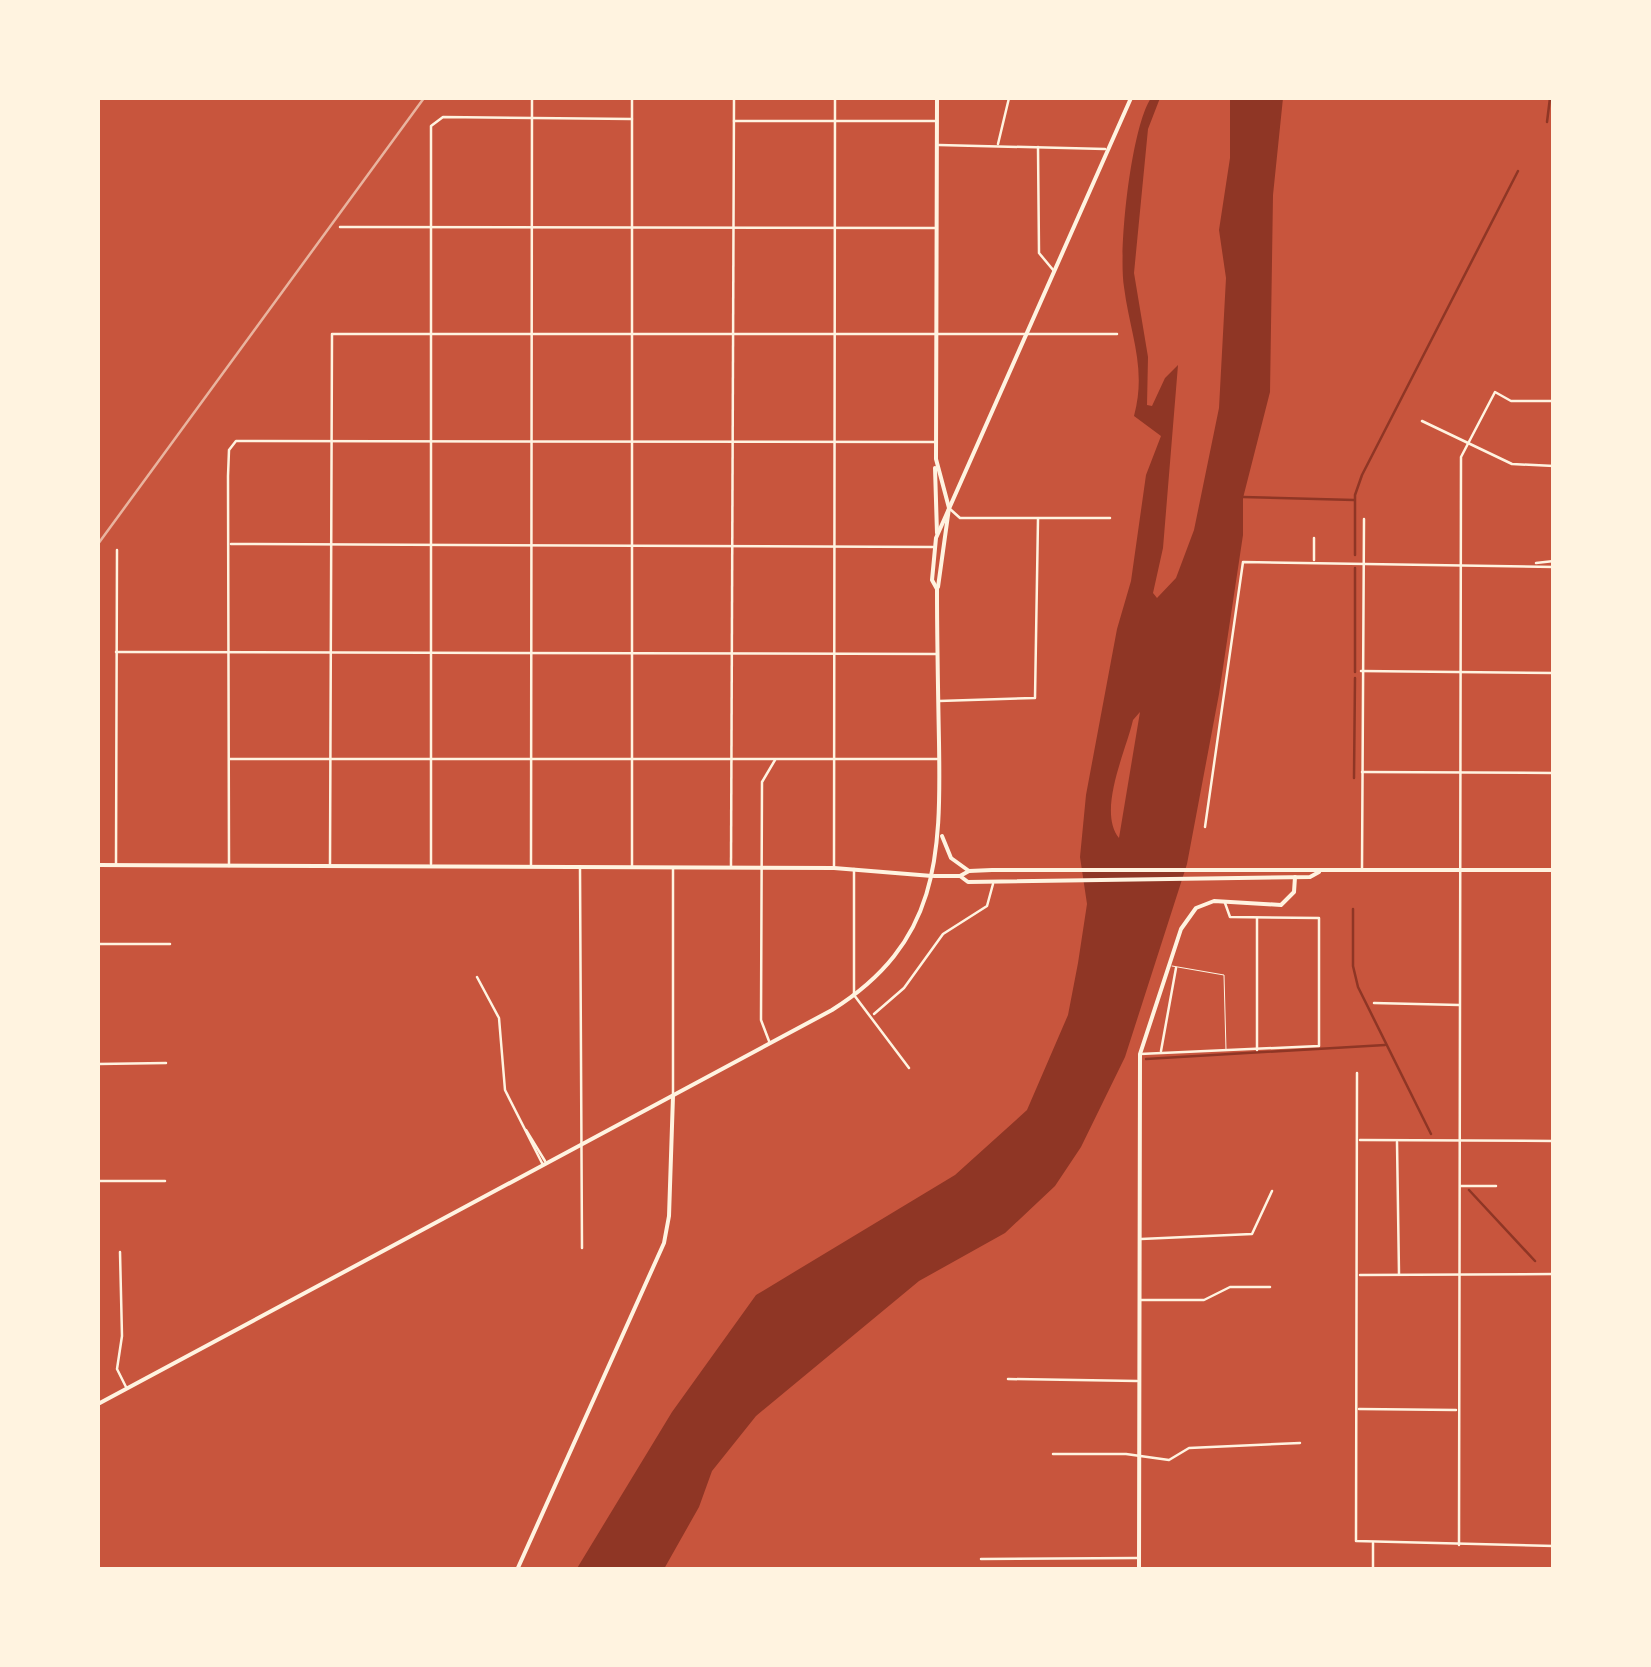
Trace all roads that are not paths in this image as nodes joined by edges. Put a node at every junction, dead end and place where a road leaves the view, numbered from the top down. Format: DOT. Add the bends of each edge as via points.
graph roads {
  1 [pos="532,98"];
  2 [pos="632,98"];
  3 [pos="734,98"];
  4 [pos="835,98"];
  5 [pos="937,98"];
  6 [pos="1009,98"];
  7 [pos="1131,98"];
  8 [pos="532,118"];
  9 [pos="632,119"];
  10 [pos="734,121"];
  11 [pos="835,121"];
  12 [pos="936,121"];
  13 [pos="936,144"];
  14 [pos="998,144"];
  15 [pos="1038,145"];
  16 [pos="1107,150"];
  17 [pos="430,226"];
  18 [pos="834,226"];
  19 [pos="340,227"];
  20 [pos="532,227"];
  21 [pos="632,228"];
  22 [pos="734,228"];
  23 [pos="936,228"];
  24 [pos="1054,271"];
  25 [pos="532,332"];
  26 [pos="431,333"];
  27 [pos="1026,333"];
  28 [pos="633,334"];
  29 [pos="734,334"];
  30 [pos="833,334"];
  31 [pos="936,334"];
  32 [pos="1116,334"];
  33 [pos="1554,401"];
  34 [pos="1422,421"];
  35 [pos="330,439"];
  36 [pos="431,439"];
  37 [pos="531,440"];
  38 [pos="634,440"];
  39 [pos="734,440"];
  40 [pos="834,441"];
  41 [pos="936,442"];
  42 [pos="1468,443"];
  43 [pos="936,458"];
  44 [pos="1554,466"];
  45 [pos="949,508"];
  46 [pos="1110,518"];
  47 [pos="1038,519"];
  48 [pos="1364,519"];
  49 [pos="936,538"];
  50 [pos="1314,538"];
  51 [pos="228,544"];
  52 [pos="330,546"];
  53 [pos="430,546"];
  54 [pos="532,546"];
  55 [pos="633,547"];
  56 [pos="934,547"];
  57 [pos="734,548"];
  58 [pos="834,548"];
  59 [pos="116,550"];
  60 [pos="1554,560"];
  61 [pos="1314,561"];
  62 [pos="1362,562"];
  63 [pos="1461,562"];
  64 [pos="1534,564"];
  65 [pos="1554,567"];
  66 [pos="937,588"];
  67 [pos="116,652"];
  68 [pos="228,652"];
  69 [pos="330,653"];
  70 [pos="430,653"];
  71 [pos="532,653"];
  72 [pos="734,653"];
  73 [pos="632,654"];
  74 [pos="834,654"];
  75 [pos="937,654"];
  76 [pos="1361,671"];
  77 [pos="1460,672"];
  78 [pos="1554,673"];
  79 [pos="938,701"];
  80 [pos="331,758"];
  81 [pos="732,758"];
  82 [pos="229,759"];
  83 [pos="632,759"];
  84 [pos="429,760"];
  85 [pos="532,760"];
  86 [pos="776,760"];
  87 [pos="834,760"];
  88 [pos="939,760"];
  89 [pos="1362,772"];
  90 [pos="1460,773"];
  91 [pos="1554,773"];
  92 [pos="1205,827"];
  93 [pos="940,830"];
  94 [pos="98,866"];
  95 [pos="116,866"];
  96 [pos="229,866"];
  97 [pos="330,866"];
  98 [pos="431,867"];
  99 [pos="531,867"];
  100 [pos="632,867"];
  101 [pos="580,868"];
  102 [pos="673,868"];
  103 [pos="731,868"];
  104 [pos="762,868"];
  105 [pos="834,868"];
  106 [pos="854,869"];
  107 [pos="1554,870"];
  108 [pos="968,871"];
  109 [pos="1459,871"];
  110 [pos="1319,872"];
  111 [pos="1362,872"];
  112 [pos="934,876"];
  113 [pos="960,876"];
  114 [pos="1295,877"];
  115 [pos="993,881"];
  116 [pos="1225,901"];
  117 [pos="1257,917"];
  118 [pos="98,944"];
  119 [pos="170,944"];
  120 [pos="1169,965"];
  121 [pos="1176,968"];
  122 [pos="477,977"];
  123 [pos="854,995"];
  124 [pos="1374,1004"];
  125 [pos="1460,1005"];
  126 [pos="873,1015"];
  127 [pos="770,1042"];
  128 [pos="1226,1051"];
  129 [pos="1257,1051"];
  130 [pos="1161,1052"];
  131 [pos="1140,1054"];
  132 [pos="166,1063"];
  133 [pos="98,1064"];
  134 [pos="910,1068"];
  135 [pos="1358,1073"];
  136 [pos="672,1096"];
  137 [pos="1359,1140"];
  138 [pos="1397,1140"];
  139 [pos="1459,1141"];
  140 [pos="1554,1142"];
  141 [pos="582,1143"];
  142 [pos="544,1164"];
  143 [pos="165,1181"];
  144 [pos="98,1182"];
  145 [pos="1459,1186"];
  146 [pos="1496,1186"];
  147 [pos="1272,1190"];
  148 [pos="1139,1239"];
  149 [pos="582,1248"];
  150 [pos="120,1252"];
  151 [pos="1459,1274"];
  152 [pos="1554,1274"];
  153 [pos="1358,1275"];
  154 [pos="1398,1276"];
  155 [pos="1270,1287"];
  156 [pos="1140,1300"];
  157 [pos="1008,1379"];
  158 [pos="1138,1381"];
  159 [pos="127,1388"];
  160 [pos="98,1404"];
  161 [pos="1356,1409"];
  162 [pos="1457,1410"];
  163 [pos="1300,1443"];
  164 [pos="1053,1454"];
  165 [pos="1140,1458"];
  166 [pos="1373,1542"];
  167 [pos="1459,1545"];
  168 [pos="1554,1546"];
  169 [pos="1139,1558"];
  170 [pos="982,1560"];
  171 [pos="517,1570"];
  172 [pos="1140,1570"];
  173 [pos="1373,1570"];
  1 -- 8 [label="street"];
  2 -- 9 [label="street"];
  3 -- 10 [label="street"];
  4 -- 11 [label="street"];
  5 -- 12 [label="main road"];
  6 -- 14 [label="street"];
  7 -- 16 [label="main road"];
  8 -- 9 [label="street"];
  8 -- 17 [label="street" via="434,120"];
  8 -- 20 [label="street"];
  9 -- 21 [label="street"];
  10 -- 11 [label="street"];
  10 -- 22 [label="street"];
  11 -- 12 [label="street"];
  11 -- 18 [label="street"];
  12 -- 13 [label="main road"];
  13 -- 14 [label="street"];
  13 -- 23 [label="main road"];
  14 -- 15 [label="street"];
  15 -- 16 [label="street"];
  15 -- 24 [label="street" via="1039,253"];
  16 -- 24 [label="main road"];
  17 -- 19 [label="street"];
  17 -- 20 [label="street"];
  17 -- 26 [label="street"];
  18 -- 22 [label="street"];
  18 -- 23 [label="street"];
  18 -- 30 [label="street"];
  20 -- 21 [label="street"];
  20 -- 25 [label="street"];
  21 -- 22 [label="street"];
  21 -- 28 [label="street"];
  22 -- 29 [label="street"];
  23 -- 31 [label="main road"];
  24 -- 27 [label="main road"];
  25 -- 26 [label="street"];
  25 -- 28 [label="street"];
  25 -- 37 [label="street"];
  26 -- 35 [label="street" via="332,334"];
  26 -- 36 [label="street"];
  27 -- 31 [label="street"];
  27 -- 32 [label="street"];
  27 -- 45 [label="main road"];
  28 -- 29 [label="street"];
  28 -- 38 [label="street"];
  29 -- 30 [label="street"];
  29 -- 39 [label="street"];
  30 -- 31 [label="street"];
  30 -- 40 [label="street"];
  31 -- 41 [label="main road"];
  33 -- 42 [label="street" via="1510,402 1494,392"];
  34 -- 42 [label="street"];
  35 -- 36 [label="street"];
  35 -- 51 [label="street" via="233,443"];
  35 -- 52 [label="street"];
  36 -- 37 [label="street"];
  36 -- 53 [label="street"];
  37 -- 38 [label="street"];
  37 -- 54 [label="street"];
  38 -- 39 [label="street"];
  38 -- 55 [label="street"];
  39 -- 40 [label="street"];
  39 -- 57 [label="street"];
  40 -- 41 [label="street"];
  40 -- 58 [label="street"];
  41 -- 43 [label="main road"];
  42 -- 44 [label="street" via="1512,464"];
  42 -- 63 [label="street" via="1460,471"];
  43 -- 45 [label="main road"];
  43 -- 49 [label="main road"];
  45 -- 47 [label="street" via="960,518"];
  45 -- 49 [label="main road"];
  45 -- 66 [label="main road"];
  46 -- 47 [label="street"];
  47 -- 79 [label="street" via="1035,698"];
  48 -- 62 [label="street"];
  49 -- 56 [label="main road"];
  50 -- 61 [label="street"];
  51 -- 52 [label="street"];
  51 -- 68 [label="street"];
  52 -- 53 [label="street"];
  52 -- 69 [label="street"];
  53 -- 54 [label="street"];
  53 -- 70 [label="street"];
  54 -- 55 [label="street"];
  54 -- 71 [label="street"];
  55 -- 57 [label="street"];
  55 -- 73 [label="street"];
  56 -- 58 [label="street"];
  56 -- 66 [label="main road"];
  57 -- 58 [label="street"];
  57 -- 72 [label="street"];
  58 -- 74 [label="street"];
  59 -- 67 [label="street"];
  60 -- 64 [label="street"];
  61 -- 62 [label="street"];
  61 -- 92 [label="street" via="1243,562"];
  62 -- 63 [label="street"];
  62 -- 76 [label="street"];
  63 -- 64 [label="street"];
  63 -- 77 [label="street"];
  64 -- 65 [label="street"];
  66 -- 75 [label="main road"];
  67 -- 68 [label="street"];
  67 -- 95 [label="street"];
  68 -- 69 [label="street"];
  68 -- 82 [label="street"];
  69 -- 70 [label="street"];
  69 -- 80 [label="street"];
  70 -- 71 [label="street"];
  70 -- 84 [label="street"];
  71 -- 73 [label="street"];
  71 -- 85 [label="street"];
  72 -- 73 [label="street"];
  72 -- 74 [label="street"];
  72 -- 81 [label="street"];
  73 -- 83 [label="street"];
  74 -- 75 [label="street"];
  74 -- 87 [label="street"];
  75 -- 79 [label="main road"];
  76 -- 77 [label="street"];
  76 -- 89 [label="street"];
  77 -- 78 [label="street"];
  77 -- 90 [label="street"];
  79 -- 88 [label="main road"];
  80 -- 82 [label="street"];
  80 -- 84 [label="street"];
  80 -- 97 [label="street"];
  81 -- 83 [label="street"];
  81 -- 86 [label="street"];
  81 -- 103 [label="street"];
  82 -- 96 [label="street"];
  83 -- 85 [label="street"];
  83 -- 100 [label="street"];
  84 -- 85 [label="street"];
  84 -- 98 [label="street"];
  85 -- 99 [label="street"];
  86 -- 87 [label="street"];
  86 -- 104 [label="street" via="762,782"];
  87 -- 88 [label="street"];
  87 -- 105 [label="street"];
  88 -- 93 [label="main road"];
  89 -- 90 [label="street"];
  89 -- 111 [label="street"];
  90 -- 91 [label="street"];
  90 -- 109 [label="street"];
  93 -- 108 [label="main road" via="951,858"];
  93 -- 112 [label="main road"];
  94 -- 95 [label="main road"];
  95 -- 96 [label="main road"];
  96 -- 97 [label="main road"];
  97 -- 98 [label="main road"];
  98 -- 99 [label="main road"];
  99 -- 101 [label="main road"];
  100 -- 101 [label="main road"];
  100 -- 102 [label="main road"];
  101 -- 141 [label="street"];
  102 -- 103 [label="main road"];
  102 -- 136 [label="street"];
  103 -- 104 [label="main road"];
  104 -- 105 [label="main road"];
  104 -- 127 [label="street" via="761,1020"];
  105 -- 106 [label="main road"];
  106 -- 112 [label="main road"];
  106 -- 123 [label="street"];
  107 -- 109 [label="main road"];
  108 -- 110 [label="main road"];
  108 -- 113 [label="main road"];
  109 -- 111 [label="main road"];
  109 -- 125 [label="street"];
  110 -- 111 [label="main road"];
  110 -- 114 [label="main road"];
  112 -- 113 [label="main road"];
  112 -- 123 [label="main road" via="900,951"];
  113 -- 115 [label="main road"];
  114 -- 115 [label="main road"];
  114 -- 116 [label="main road" via="1294,892 1281,904"];
  115 -- 126 [label="street" via="986,906 942,934 904,988"];
  116 -- 117 [label="street" via="1230,917"];
  116 -- 120 [label="main road" via="1204,903 1188,916"];
  117 -- 129 [label="street"];
  117 -- 129 [label="street" via="1319,918 1320,1046"];
  118 -- 119 [label="street"];
  120 -- 121 [label="lane"];
  120 -- 131 [label="main road"];
  121 -- 128 [label="lane" via="1224,975"];
  121 -- 130 [label="street"];
  122 -- 142 [label="street" via="500,1018 502,1076"];
  123 -- 126 [label="street"];
  123 -- 127 [label="main road"];
  124 -- 125 [label="street"];
  125 -- 139 [label="street"];
  126 -- 134 [label="street"];
  127 -- 136 [label="main road"];
  128 -- 129 [label="street"];
  128 -- 130 [label="street"];
  130 -- 131 [label="street"];
  131 -- 148 [label="main road"];
  132 -- 133 [label="street"];
  135 -- 137 [label="street"];
  136 -- 141 [label="main road"];
  136 -- 171 [label="main road" via="664,1242"];
  137 -- 138 [label="street"];
  137 -- 153 [label="street"];
  138 -- 139 [label="street"];
  138 -- 154 [label="street"];
  139 -- 140 [label="street"];
  139 -- 145 [label="street"];
  141 -- 142 [label="main road"];
  141 -- 149 [label="street"];
  142 -- 159 [label="main road"];
  143 -- 144 [label="street"];
  145 -- 146 [label="street"];
  145 -- 151 [label="street"];
  147 -- 148 [label="street" via="1252,1234"];
  148 -- 156 [label="main road"];
  150 -- 159 [label="street" via="116,1369"];
  151 -- 152 [label="street"];
  151 -- 154 [label="street"];
  151 -- 162 [label="street"];
  153 -- 154 [label="street"];
  153 -- 161 [label="street"];
  155 -- 156 [label="street" via="1230,1287 1204,1300"];
  156 -- 158 [label="main road"];
  157 -- 158 [label="street"];
  158 -- 165 [label="main road"];
  159 -- 160 [label="main road"];
  161 -- 162 [label="street"];
  161 -- 166 [label="street" via="1356,1541"];
  162 -- 167 [label="street"];
  163 -- 165 [label="street" via="1189,1448 1169,1460"];
  164 -- 165 [label="street"];
  165 -- 169 [label="main road"];
  166 -- 167 [label="street"];
  166 -- 173 [label="street"];
  167 -- 168 [label="street"];
  169 -- 170 [label="street"];
  169 -- 172 [label="main road"];
}
